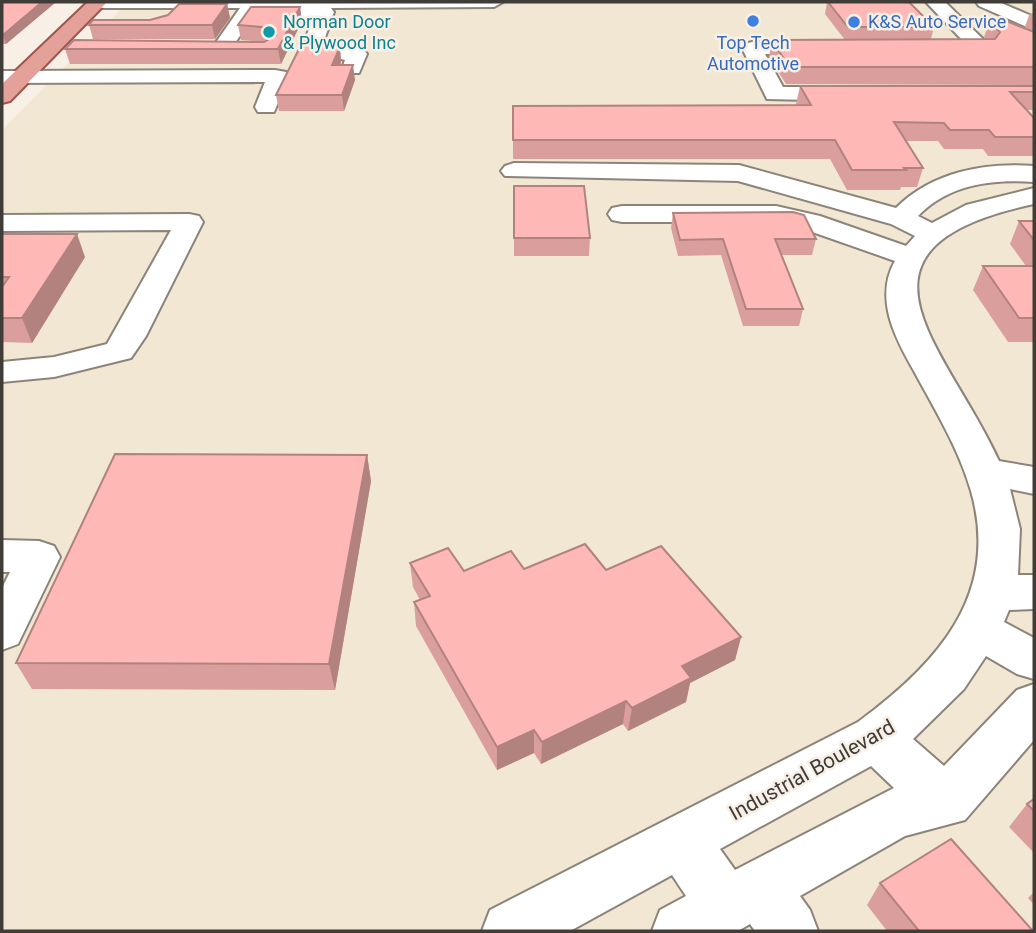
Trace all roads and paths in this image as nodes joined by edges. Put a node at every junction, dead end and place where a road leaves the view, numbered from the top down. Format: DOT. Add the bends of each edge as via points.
graph roads {
  1 [pos="97,2"];
  2 [pos="173,2"];
  3 [pos="228,2"];
  4 [pos="494,2"];
  5 [pos="935,2"];
  6 [pos="985,2"];
  7 [pos="249,7"];
  8 [pos="327,7"];
  9 [pos="160,19"];
  10 [pos="215,21"];
  11 [pos="1034,24"];
  12 [pos="72,27"];
  13 [pos="99,27"];
  14 [pos="987,35"];
  15 [pos="1034,43"];
  16 [pos="50,48"];
  17 [pos="76,48"];
  18 [pos="244,48"];
  19 [pos="844,57"];
  20 [pos="931,57"];
  21 [pos="352,68"];
  22 [pos="13,74"];
  23 [pos="869,94"];
  24 [pos="2,96"];
  25 [pos="266,107"];
  26 [pos="514,171"];
  27 [pos="1034,174"];
  28 [pos="1034,196"];
  29 [pos="622,214"];
  30 [pos="2,223"];
  31 [pos="915,236"];
  32 [pos="2,372"];
  33 [pos="984,474"];
  34 [pos="1034,481"];
  35 [pos="2,556"];
  36 [pos="1001,605"];
  37 [pos="2,631"];
  38 [pos="1034,660"];
  39 [pos="1034,705"];
  40 [pos="876,738"];
  41 [pos="946,802"];
  42 [pos="682,842"];
  43 [pos="739,914"];
  44 [pos="511,931"];
  1 -- 2 [label="street"];
  1 -- 12 [label="main road"];
  2 -- 3 [label="street"];
  2 -- 9 [label="street"];
  3 -- 7 [label="street"];
  3 -- 10 [label="street"];
  4 -- 8 [label="street"];
  5 -- 14 [label="street" via="962,28"];
  6 -- 11 [label="street"];
  7 -- 8 [label="street"];
  7 -- 18 [label="street" via="215,48"];
  8 -- 21 [label="street" via="312,46 357,54"];
  12 -- 13 [label="street"];
  12 -- 16 [label="main road"];
  14 -- 15 [label="street" via="1008,30"];
  14 -- 20 [label="street" via="1000,66"];
  16 -- 17 [label="street"];
  16 -- 22 [label="main road"];
  19 -- 23 [label="street" via="752,48 775,94"];
  22 -- 24 [label="main road"];
  22 -- 25 [label="street" via="278,77"];
  26 -- 31 [label="street" via="738,173"];
  27 -- 31 [label="street" via="974,175 941,187 911,206"];
  28 -- 31 [label="street" via="976,211"];
  29 -- 31 [label="street" via="776,214"];
  30 -- 32 [label="street" via="189,222 118,351 54,367"];
  31 -- 33 [label="street, Industrial Boulevard" via="902,283 904,309 922,355"];
  33 -- 34 [label="street"];
  33 -- 36 [label="street, Industrial Boulevard" via="999,530"];
  35 -- 37 [label="street" via="39,556"];
  36 -- 38 [label="street"];
  36 -- 40 [label="street, Industrial Boulevard" via="928,697"];
  39 -- 41 [label="street"];
  40 -- 41 [label="street"];
  40 -- 42 [label="street, Industrial Boulevard"];
  41 -- 43 [label="street" via="895,813"];
  42 -- 43 [label="street"];
  42 -- 44 [label="street, Industrial Boulevard"];
}
